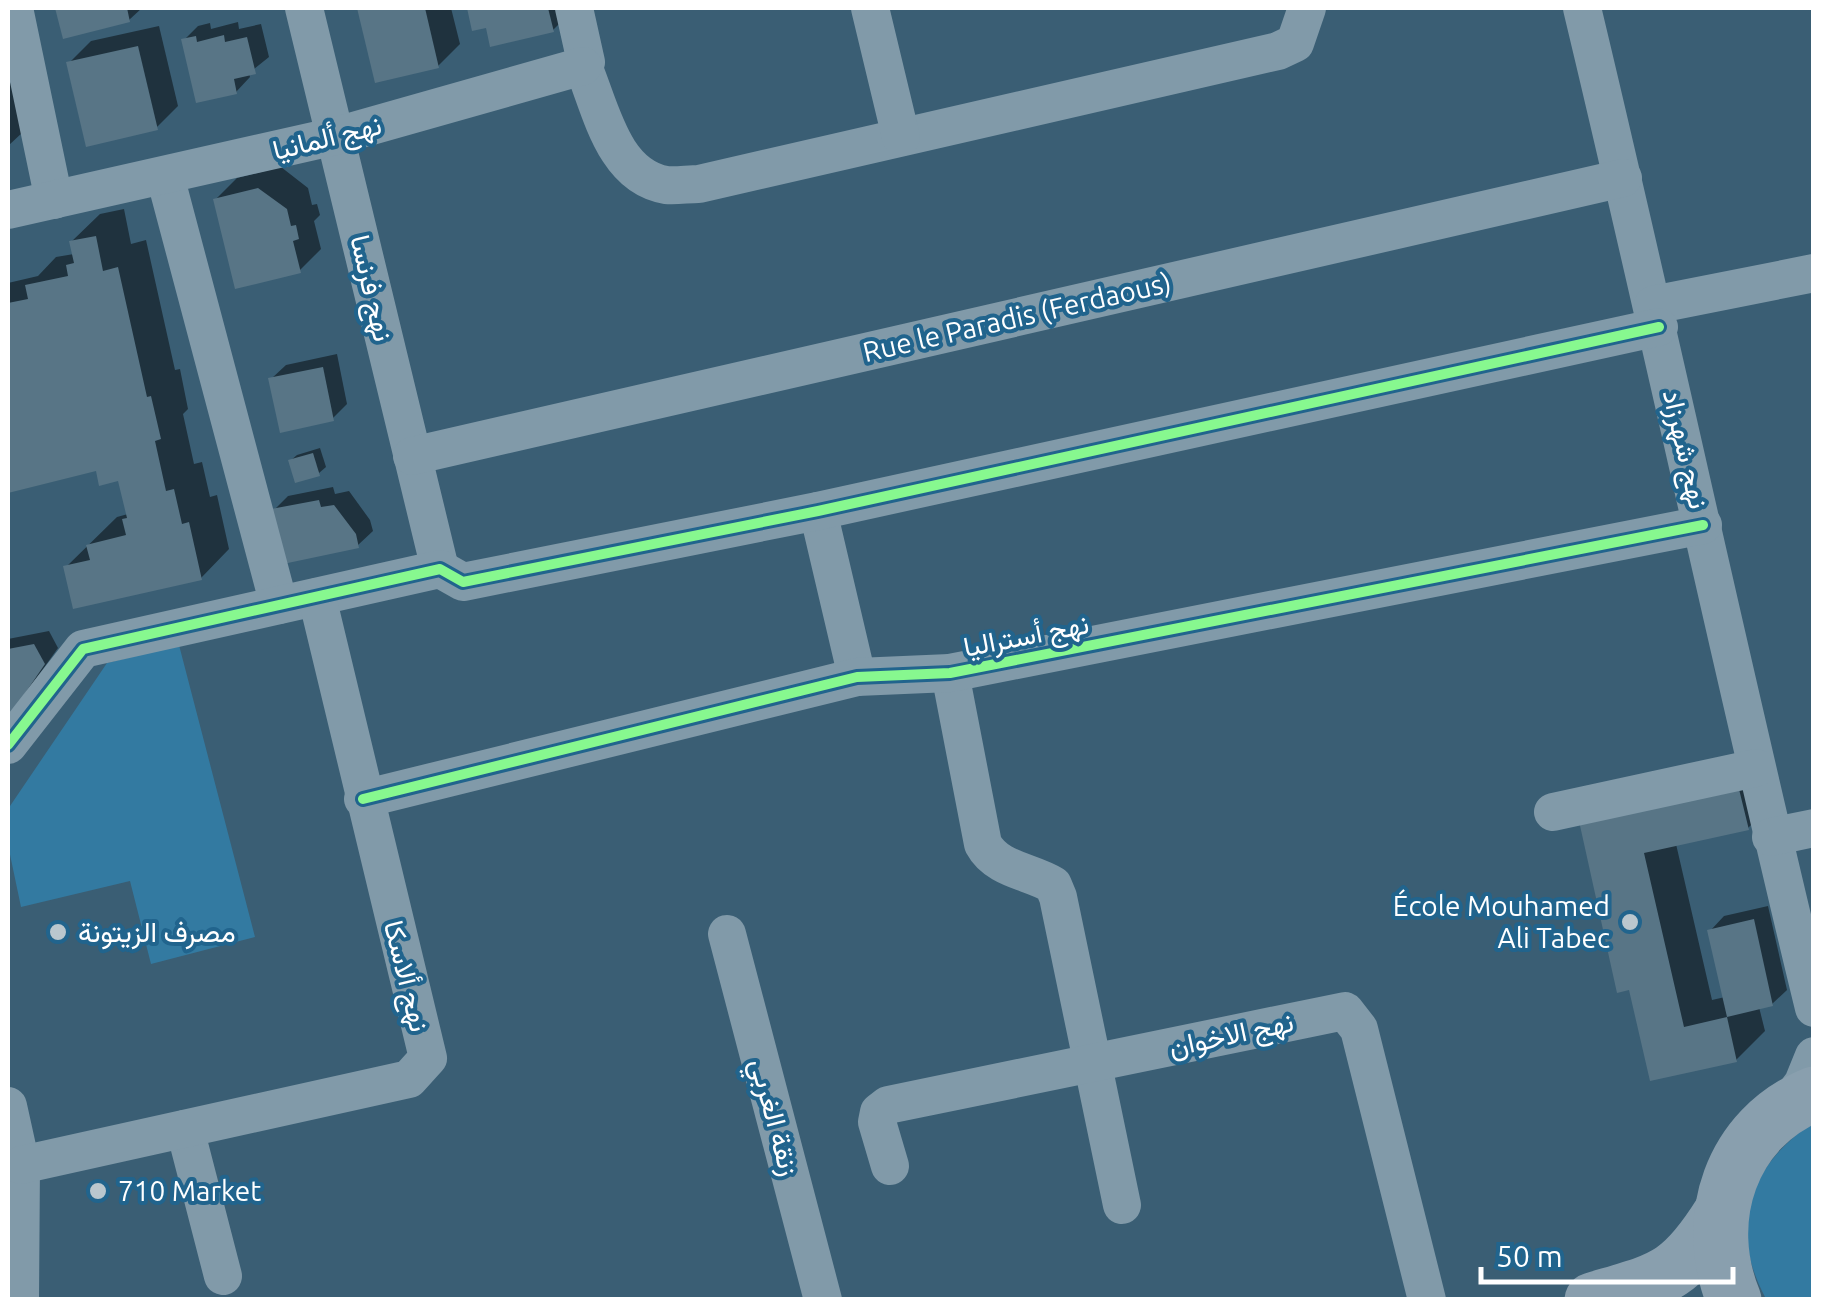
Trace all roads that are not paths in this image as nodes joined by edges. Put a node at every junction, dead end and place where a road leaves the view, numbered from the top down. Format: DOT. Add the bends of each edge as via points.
graph roads {
  1 [pos="14,8"];
  2 [pos="304,8"];
  3 [pos="574,8"];
  4 [pos="870,8"];
  5 [pos="1307,8"];
  6 [pos="1582,8"];
  7 [pos="584,66"];
  8 [pos="336,136"];
  9 [pos="900,137"];
  10 [pos="165,176"];
  11 [pos="1622,178"];
  12 [pos="54,200"];
  13 [pos="8,210"];
  14 [pos="1814,273"];
  15 [pos="1656,316"];
  16 [pos="412,456"];
  17 [pos="818,511"];
  18 [pos="1702,524"];
  19 [pos="440,569"];
  20 [pos="317,597"];
  21 [pos="279,605"];
  22 [pos="950,672"];
  23 [pos="857,677"];
  24 [pos="8,745"];
  25 [pos="1756,768"];
  26 [pos="363,800"];
  27 [pos="1553,812"];
  28 [pos="1814,828"];
  29 [pos="1771,837"];
  30 [pos="727,934"];
  31 [pos="1812,993"];
  32 [pos="1814,1056"];
  33 [pos="1092,1063"];
  34 [pos="1798,1102"];
  35 [pos="8,1106"];
  36 [pos="185,1129"];
  37 [pos="21,1165"];
  38 [pos="890,1166"];
  39 [pos="1122,1206"];
  40 [pos="1720,1214"];
  41 [pos="223,1276"];
  42 [pos="20,1300"];
  43 [pos="823,1300"];
  44 [pos="1427,1300"];
  45 [pos="1592,1300"];
  46 [pos="1734,1300"];
  1 -- 12 [label="street"];
  2 -- 8 [label="street, نهج فرنسا"];
  3 -- 7 [label="street"];
  4 -- 9 [label="street"];
  5 -- 9 [label="street" via="1295,43 1278,51"];
  6 -- 11 [label="street, نهج شهرزاد"];
  7 -- 8 [label="street, نهج ألمانيا"];
  7 -- 9 [label="street" via="620,155 639,176 667,185 698,184"];
  8 -- 10 [label="street, نهج ألمانيا"];
  8 -- 16 [label="street, نهج فرنسا"];
  10 -- 12 [label="street, نهج ألمانيا"];
  10 -- 21 [label="street"];
  11 -- 15 [label="street, نهج شهرزاد"];
  11 -- 16 [label="street, Rue le Paradis (Ferdaous)"];
  12 -- 13 [label="street, نهج ألمانيا"];
  14 -- 15 [label="street"];
  15 -- 17 [label="street"];
  15 -- 18 [label="street, نهج شهرزاد"];
  16 -- 19 [label="street, نهج فرنسا"];
  17 -- 19 [label="street" via="463,582"];
  17 -- 23 [label="street"];
  18 -- 22 [label="street, نهج أستراليا"];
  18 -- 25 [label="street, نهج شهرزاد"];
  19 -- 20 [label="street"];
  20 -- 21 [label="street"];
  20 -- 26 [label="street, نهج ألاسكا"];
  21 -- 24 [label="street" via="83,649"];
  22 -- 23 [label="street, نهج أستراليا"];
  22 -- 33 [label="street" via="983,844 1001,863 1053,885"];
  23 -- 26 [label="street, نهج أستراليا"];
  25 -- 27 [label="street"];
  25 -- 29 [label="street, نهج شهرزاد"];
  26 -- 36 [label="street, نهج ألاسكا" via="428,1058 409,1080"];
  28 -- 29 [label="street"];
  29 -- 31 [label="street, نهج شهرزاد"];
  30 -- 43 [label="street, زنقة الغربي"];
  32 -- 34 [label="street"];
  33 -- 38 [label="street, نهج الاخوان" via="888,1105 877,1122"];
  33 -- 39 [label="street"];
  33 -- 44 [label="street, نهج الاخوان" via="1345,1011 1359,1029"];
  34 -- 40 [label="street" via="1758,1132 1740,1156"];
  35 -- 37 [label="street"];
  36 -- 37 [label="street, نهج ألاسكا"];
  36 -- 41 [label="street"];
  37 -- 42 [label="street"];
  40 -- 45 [label="street" via="1681,1266"];
  40 -- 46 [label="street" via="1719,1246"];
}
